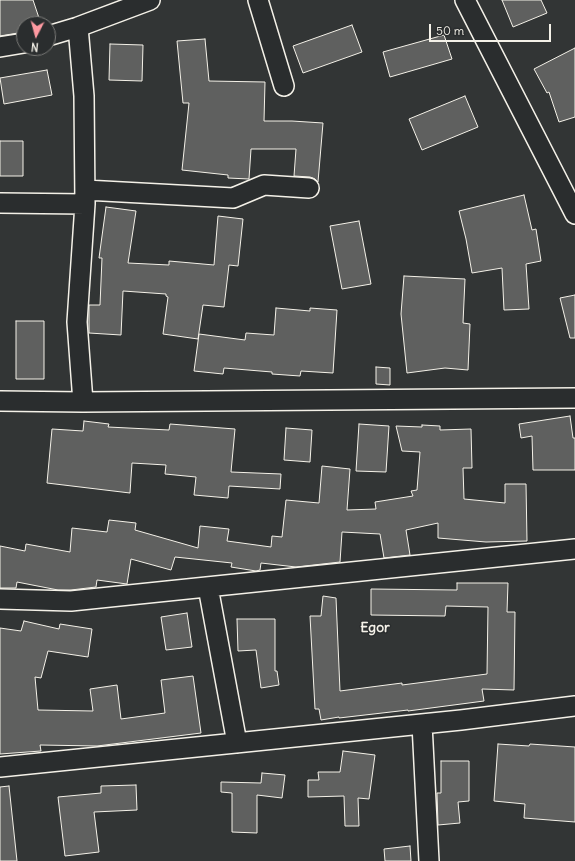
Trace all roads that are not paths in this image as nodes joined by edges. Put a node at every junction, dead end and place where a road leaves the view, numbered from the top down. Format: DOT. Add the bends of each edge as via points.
graph roads {
  1 [pos="150,0"];
  2 [pos="258,0"];
  3 [pos="465,0"];
  4 [pos="78,27"];
  5 [pos="56,34"];
  6 [pos="16,44"];
  7 [pos="0,47"];
  8 [pos="284,86"];
  9 [pos="309,188"];
  10 [pos="85,197"];
  11 [pos="0,203"];
  12 [pos="575,214"];
  13 [pos="575,398"];
  14 [pos="0,401"];
  15 [pos="83,402"];
  16 [pos="575,549"];
  17 [pos="208,587"];
  18 [pos="0,599"];
  19 [pos="575,706"];
  20 [pos="422,724"];
  21 [pos="237,743"];
  22 [pos="0,767"];
  23 [pos="430,861"];
  1 -- 4 [label="street"];
  2 -- 8 [label="street"];
  3 -- 12 [label="street"];
  4 -- 5 [label="street"];
  4 -- 10 [label="street" via="84,96"];
  6 -- 7 [label="street"];
  9 -- 10 [label="street" via="264,185 232,198"];
  10 -- 11 [label="street"];
  10 -- 15 [label="street" via="77,322"];
  13 -- 15 [label="street"];
  14 -- 15 [label="street"];
  16 -- 17 [label="street"];
  17 -- 18 [label="street" via="71,601"];
  17 -- 21 [label="street"];
  19 -- 20 [label="street"];
  20 -- 21 [label="street"];
  20 -- 23 [label="street"];
  21 -- 22 [label="street"];
}
